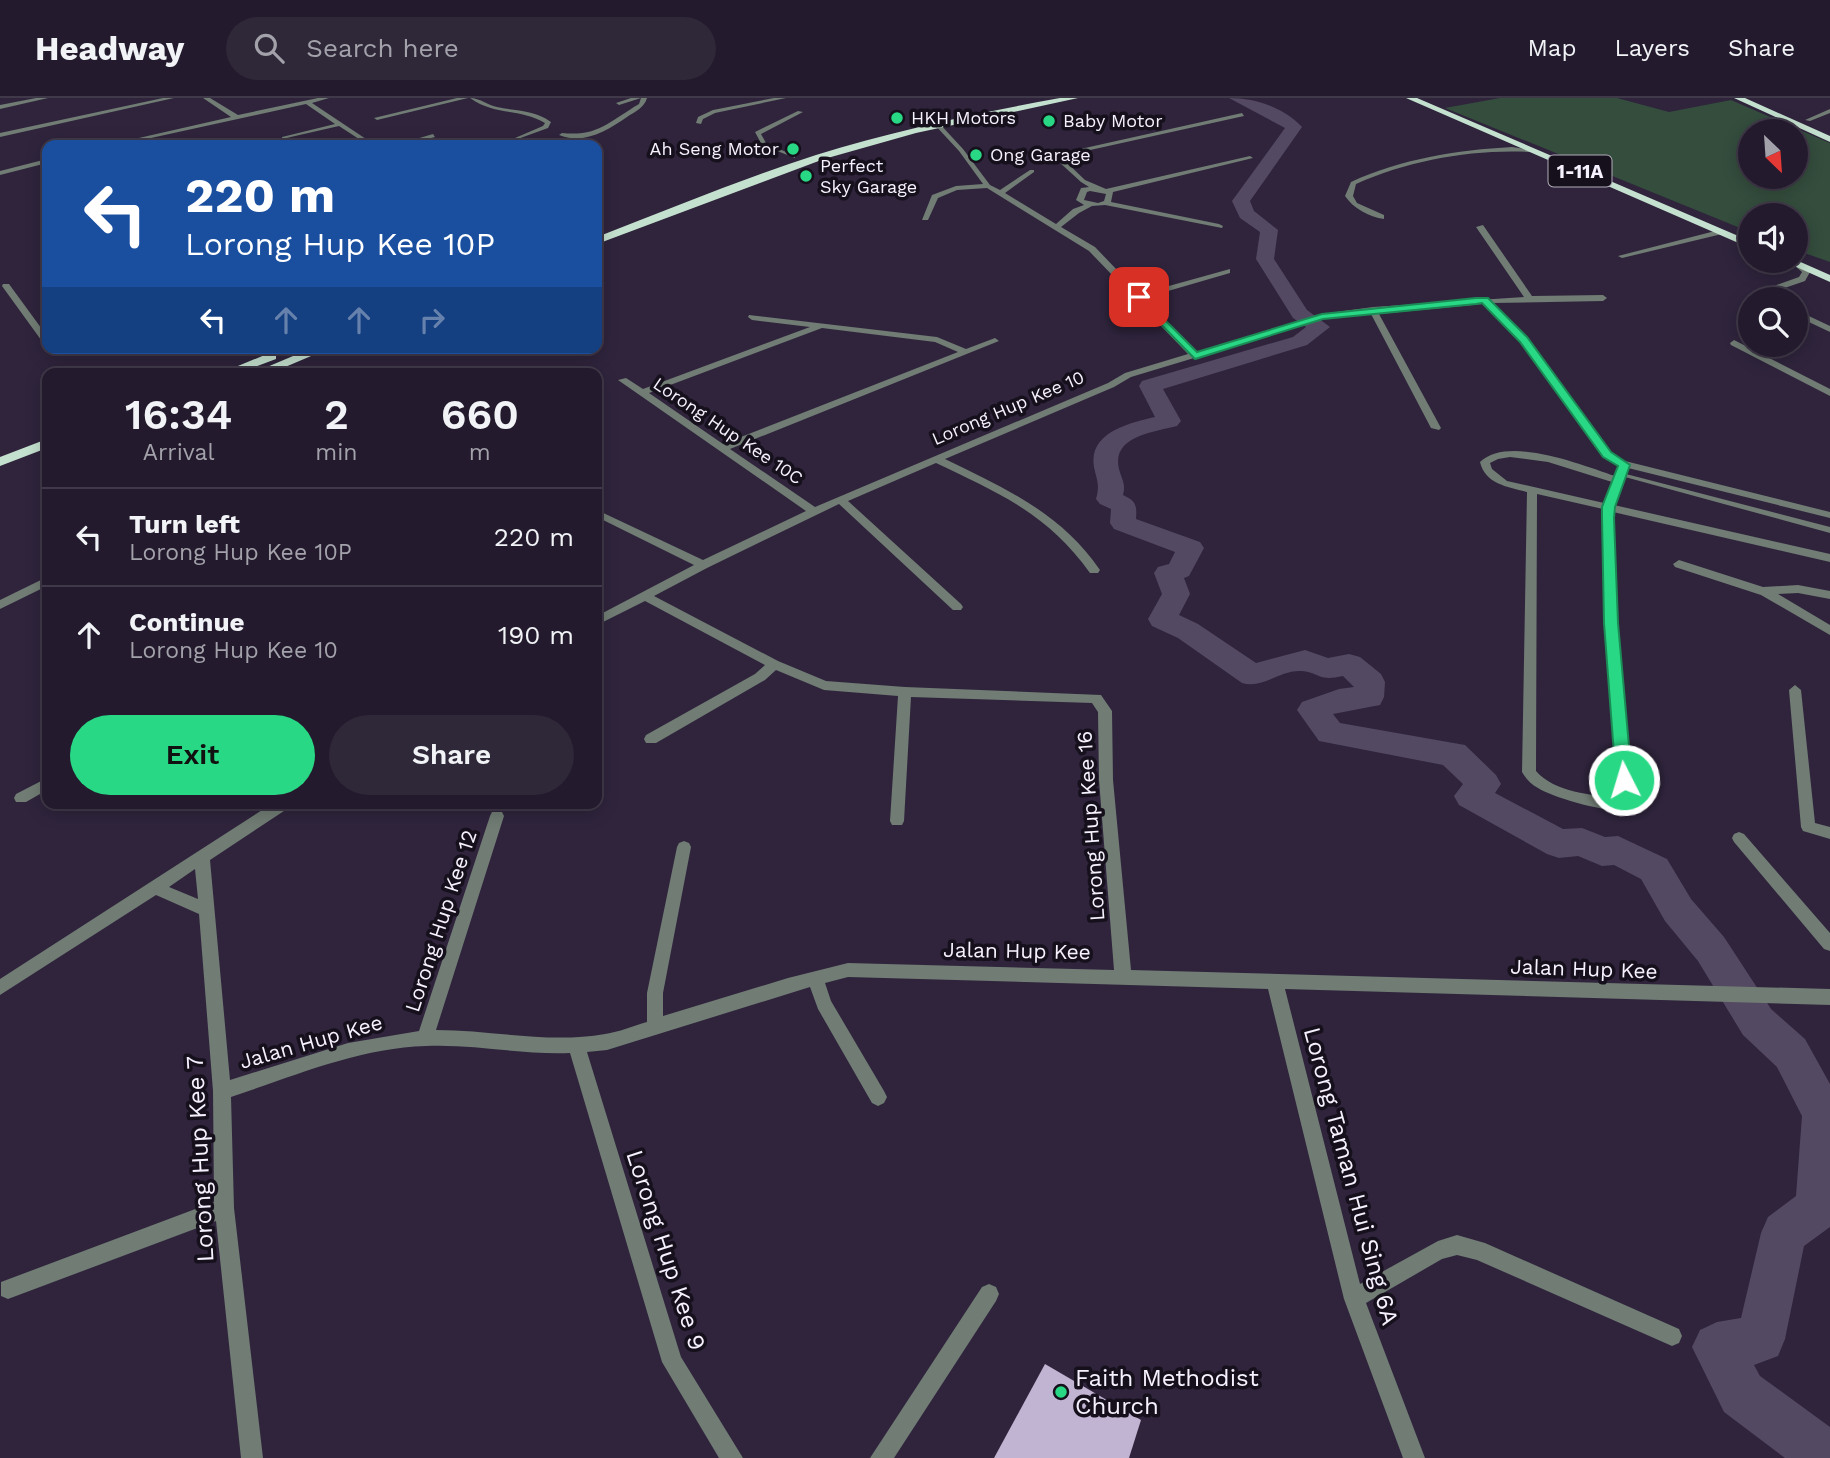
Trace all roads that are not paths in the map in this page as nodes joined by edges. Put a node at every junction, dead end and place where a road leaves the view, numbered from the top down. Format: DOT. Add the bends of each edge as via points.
graph roads {
  1 [pos="45,98"];
  2 [pos="171,98"];
  3 [pos="206,98"];
  4 [pos="326,98"];
  5 [pos="464,98"];
  6 [pos="473,98"];
  7 [pos="638,98"];
  8 [pos="644,98"];
  9 [pos="783,98"];
  10 [pos="1043,98"];
  11 [pos="1074,98"];
  12 [pos="1410,98"];
  13 [pos="1735,98"];
  14 [pos="1746,98"];
  15 [pos="1759,98"];
  16 [pos="307,102"];
  17 [pos="619,103"];
  18 [pos="0,107"];
  19 [pos="1830,111"];
  20 [pos="800,112"];
  21 [pos="1242,115"];
  22 [pos="236,117"];
  23 [pos="377,118"];
  24 [pos="1790,119"];
  25 [pos="1793,119"];
  26 [pos="1796,119"];
  27 [pos="699,123"];
  28 [pos="341,124"];
  29 [pos="937,124"];
  30 [pos="1808,124"];
  31 [pos="1808,126"];
  32 [pos="1808,126"];
  33 [pos="1830,132"];
  34 [pos="0,135"];
  35 [pos="562,135"];
  36 [pos="433,136"];
  37 [pos="284,138"];
  38 [pos="517,139"];
  39 [pos="1830,139"];
  40 [pos="134,140"];
  41 [pos="365,140"];
  42 [pos="421,140"];
  43 [pos="1531,150"];
  44 [pos="793,157"];
  45 [pos="1250,158"];
  46 [pos="42,162"];
  47 [pos="1032,171"];
  48 [pos="0,173"];
  49 [pos="1083,181"];
  50 [pos="988,186"];
  51 [pos="1084,190"];
  52 [pos="1098,190"];
  53 [pos="1108,191"];
  54 [pos="1000,194"];
  55 [pos="1086,203"];
  56 [pos="1105,204"];
  57 [pos="1381,217"];
  58 [pos="925,218"];
  59 [pos="1057,226"];
  60 [pos="1219,226"];
  61 [pos="602,228"];
  62 [pos="1480,228"];
  63 [pos="1719,232"];
  64 [pos="602,239"];
  65 [pos="1738,240"];
  66 [pos="1622,256"];
  67 [pos="1808,270"];
  68 [pos="1227,271"];
  69 [pos="1805,273"];
  70 [pos="1830,279"];
  71 [pos="6,286"];
  72 [pos="1780,287"];
  73 [pos="1139,297"];
  74 [pos="1603,298"];
  75 [pos="1530,299"];
  76 [pos="1485,300"];
  77 [pos="1373,310"];
  78 [pos="752,317"];
  79 [pos="1808,319"];
  80 [pos="823,325"];
  81 [pos="1830,330"];
  82 [pos="42,335"];
  83 [pos="995,341"];
  84 [pos="1734,343"];
  85 [pos="964,352"];
  86 [pos="276,354"];
  87 [pos="308,354"];
  88 [pos="1195,356"];
  89 [pos="240,368"];
  90 [pos="272,368"];
  91 [pos="623,380"];
  92 [pos="641,393"];
  93 [pos="1830,393"];
  94 [pos="1436,428"];
  95 [pos="42,445"];
  96 [pos="722,448"];
  97 [pos="42,456"];
  98 [pos="936,459"];
  99 [pos="0,462"];
  100 [pos="0,472"];
  101 [pos="1621,473"];
  102 [pos="1532,490"];
  103 [pos="841,500"];
  104 [pos="1608,507"];
  105 [pos="814,511"];
  106 [pos="602,515"];
  107 [pos="1830,515"];
  108 [pos="1803,516"];
  109 [pos="1830,530"];
  110 [pos="1830,558"];
  111 [pos="1679,564"];
  112 [pos="703,565"];
  113 [pos="1094,570"];
  114 [pos="42,584"];
  115 [pos="1762,591"];
  116 [pos="1830,595"];
  117 [pos="646,596"];
  118 [pos="0,605"];
  119 [pos="957,607"];
  120 [pos="602,618"];
  121 [pos="1830,631"];
  122 [pos="774,664"];
  123 [pos="1795,690"];
  124 [pos="905,692"];
  125 [pos="651,738"];
  126 [pos="42,786"];
  127 [pos="21,797"];
  128 [pos="275,809"];
  129 [pos="497,816"];
  130 [pos="897,821"];
  131 [pos="1830,833"];
  132 [pos="1739,838"];
  133 [pos="684,847"];
  134 [pos="202,857"];
  135 [pos="154,887"];
  136 [pos="206,910"];
  137 [pos="1830,944"];
  138 [pos="1123,976"];
  139 [pos="815,978"];
  140 [pos="1275,983"];
  141 [pos="0,988"];
  142 [pos="1830,998"];
  143 [pos="655,1027"];
  144 [pos="425,1038"];
  145 [pos="577,1047"];
  146 [pos="222,1091"];
  147 [pos="878,1097"];
  148 [pos="224,1208"];
  149 [pos="8,1289"];
  150 [pos="989,1294"];
  151 [pos="1354,1298"];
  152 [pos="1672,1336"];
  153 [pos="252,1458"];
  154 [pos="732,1458"];
  155 [pos="881,1458"];
  156 [pos="1414,1458"];
  1 -- 18 [label="street"];
  2 -- 34 [label="street"];
  3 -- 22 [label="street"];
  4 -- 16 [label="street"];
  5 -- 23 [label="street"];
  6 -- 38 [label="street" via="492,108 536,115 548,122"];
  7 -- 17 [label="street"];
  8 -- 35 [label="street" via="642,105 603,133"];
  9 -- 27 [label="street" via="713,112"];
  10 -- 44 [label="highway" via="903,125"];
  11 -- 29 [label="highway"];
  12 -- 43 [label="highway, 1-11A"];
  13 -- 24 [label="highway"];
  14 -- 25 [label="highway"];
  15 -- 26 [label="highway"];
  16 -- 22 [label="street"];
  16 -- 28 [label="street"];
  19 -- 30 [label="street"];
  20 -- 44 [label="street" via="757,133 764,144"];
  21 -- 49 [label="street" via="1060,155"];
  22 -- 40 [label="street"];
  28 -- 37 [label="street"];
  28 -- 41 [label="street"];
  29 -- 50 [label="street"];
  29 -- 64 [label="highway" via="769,175"];
  31 -- 33 [label="highway"];
  32 -- 39 [label="highway"];
  36 -- 42 [label="street"];
  43 -- 57 [label="street" via="1492,149 1389,170 1353,184 1349,196 1354,204"];
  43 -- 63 [label="highway, 1-11A"];
  44 -- 61 [label="highway"];
  45 -- 53 [label="street"];
  46 -- 48 [label="street"];
  47 -- 54 [label="street"];
  49 -- 51 [label="street"];
  49 -- 52 [label="street"];
  50 -- 54 [label="street"];
  50 -- 58 [label="street" via="956,188 935,197"];
  51 -- 52 [label="street"];
  51 -- 55 [label="street" via="1080,200"];
  52 -- 53 [label="street"];
  53 -- 56 [label="street" via="1111,194"];
  54 -- 59 [label="street"];
  55 -- 56 [label="street"];
  55 -- 59 [label="street"];
  56 -- 60 [label="street"];
  59 -- 73 [label="street" via="1092,249"];
  62 -- 75 [label="street"];
  63 -- 65 [label="highway, 1-11A"];
  63 -- 66 [label="street"];
  67 -- 70 [label="highway"];
  68 -- 73 [label="street"];
  69 -- 72 [label="street" via="1802,279"];
  71 -- 82 [label="street"];
  73 -- 88 [label="street"];
  74 -- 75 [label="street, Lorong Hup Kee 10"];
  75 -- 76 [label="street, Lorong Hup Kee 10"];
  76 -- 77 [label="street, Lorong Hup Kee 10"];
  76 -- 101 [label="street" via="1524,340"];
  77 -- 88 [label="street, Lorong Hup Kee 10" via="1322,317"];
  77 -- 94 [label="street"];
  78 -- 80 [label="street"];
  79 -- 81 [label="street"];
  80 -- 85 [label="street" via="937,340"];
  80 -- 92 [label="street"];
  83 -- 85 [label="street"];
  84 -- 93 [label="street"];
  85 -- 96 [label="street"];
  86 -- 89 [label="highway"];
  87 -- 90 [label="highway"];
  88 -- 98 [label="street, Lorong Hup Kee 10" via="1128,375"];
  91 -- 92 [label="street, Lorong Hup Kee 10C"];
  92 -- 96 [label="street, Lorong Hup Kee 10C"];
  95 -- 99 [label="highway"];
  96 -- 105 [label="street, Lorong Hup Kee 10C"];
  97 -- 100 [label="highway"];
  98 -- 103 [label="street, Lorong Hup Kee 10"];
  98 -- 113 [label="street" via="1055,522"];
  101 -- 102 [label="street" via="1510,454 1489,456 1487,470 1503,483"];
  101 -- 104 [label="street"];
  101 -- 108 [label="street"];
  102 -- 104 [label="street"];
  102 -- 104 [label="street" via="1528,772 1536,783 1550,789 1626,806 1611,623"];
  103 -- 105 [label="street, Lorong Hup Kee 10"];
  103 -- 119 [label="street"];
  104 -- 110 [label="street"];
  105 -- 112 [label="street, Lorong Hup Kee 10"];
  106 -- 112 [label="street"];
  107 -- 108 [label="street"];
  108 -- 109 [label="street"];
  111 -- 115 [label="street"];
  112 -- 117 [label="street, Lorong Hup Kee 10"];
  114 -- 118 [label="street"];
  115 -- 116 [label="street" via="1798,589"];
  115 -- 121 [label="street"];
  117 -- 120 [label="street, Lorong Hup Kee 10"];
  117 -- 122 [label="street"];
  122 -- 124 [label="street" via="824,685"];
  122 -- 125 [label="street" via="760,677"];
  123 -- 131 [label="street" via="1808,827"];
  124 -- 130 [label="street"];
  124 -- 138 [label="street, Lorong Hup Kee 16" via="1087,697 1102,704"];
  126 -- 127 [label="street"];
  128 -- 134 [label="street"];
  129 -- 144 [label="street, Lorong Hup Kee 12"];
  132 -- 137 [label="street"];
  133 -- 143 [label="street" via="655,993"];
  134 -- 135 [label="street"];
  134 -- 136 [label="street, Lorong Hup Kee 7"];
  135 -- 136 [label="street"];
  135 -- 141 [label="street"];
  136 -- 146 [label="street, Lorong Hup Kee 7"];
  138 -- 139 [label="street, Jalan Hup Kee" via="848,970"];
  138 -- 140 [label="street, Jalan Hup Kee"];
  139 -- 143 [label="street, Jalan Hup Kee"];
  139 -- 147 [label="street" via="824,1004"];
  140 -- 142 [label="street, Jalan Hup Kee"];
  140 -- 151 [label="street, Lorong Taman Hui Sing 6A"];
  143 -- 145 [label="street, Jalan Hup Kee"];
  144 -- 145 [label="street, Jalan Hup Kee"];
  144 -- 146 [label="street, Jalan Hup Kee" via="377,1044"];
  145 -- 154 [label="street, Lorong Hup Kee 9" via="672,1362"];
  146 -- 148 [label="street, Lorong Hup Kee 7"];
  148 -- 149 [label="street"];
  148 -- 153 [label="street, Lorong Hup Kee 7"];
  150 -- 155 [label="street"];
  151 -- 152 [label="street" via="1457,1245 1478,1250"];
  151 -- 156 [label="street, Lorong Taman Hui Sing 6A"];
}
